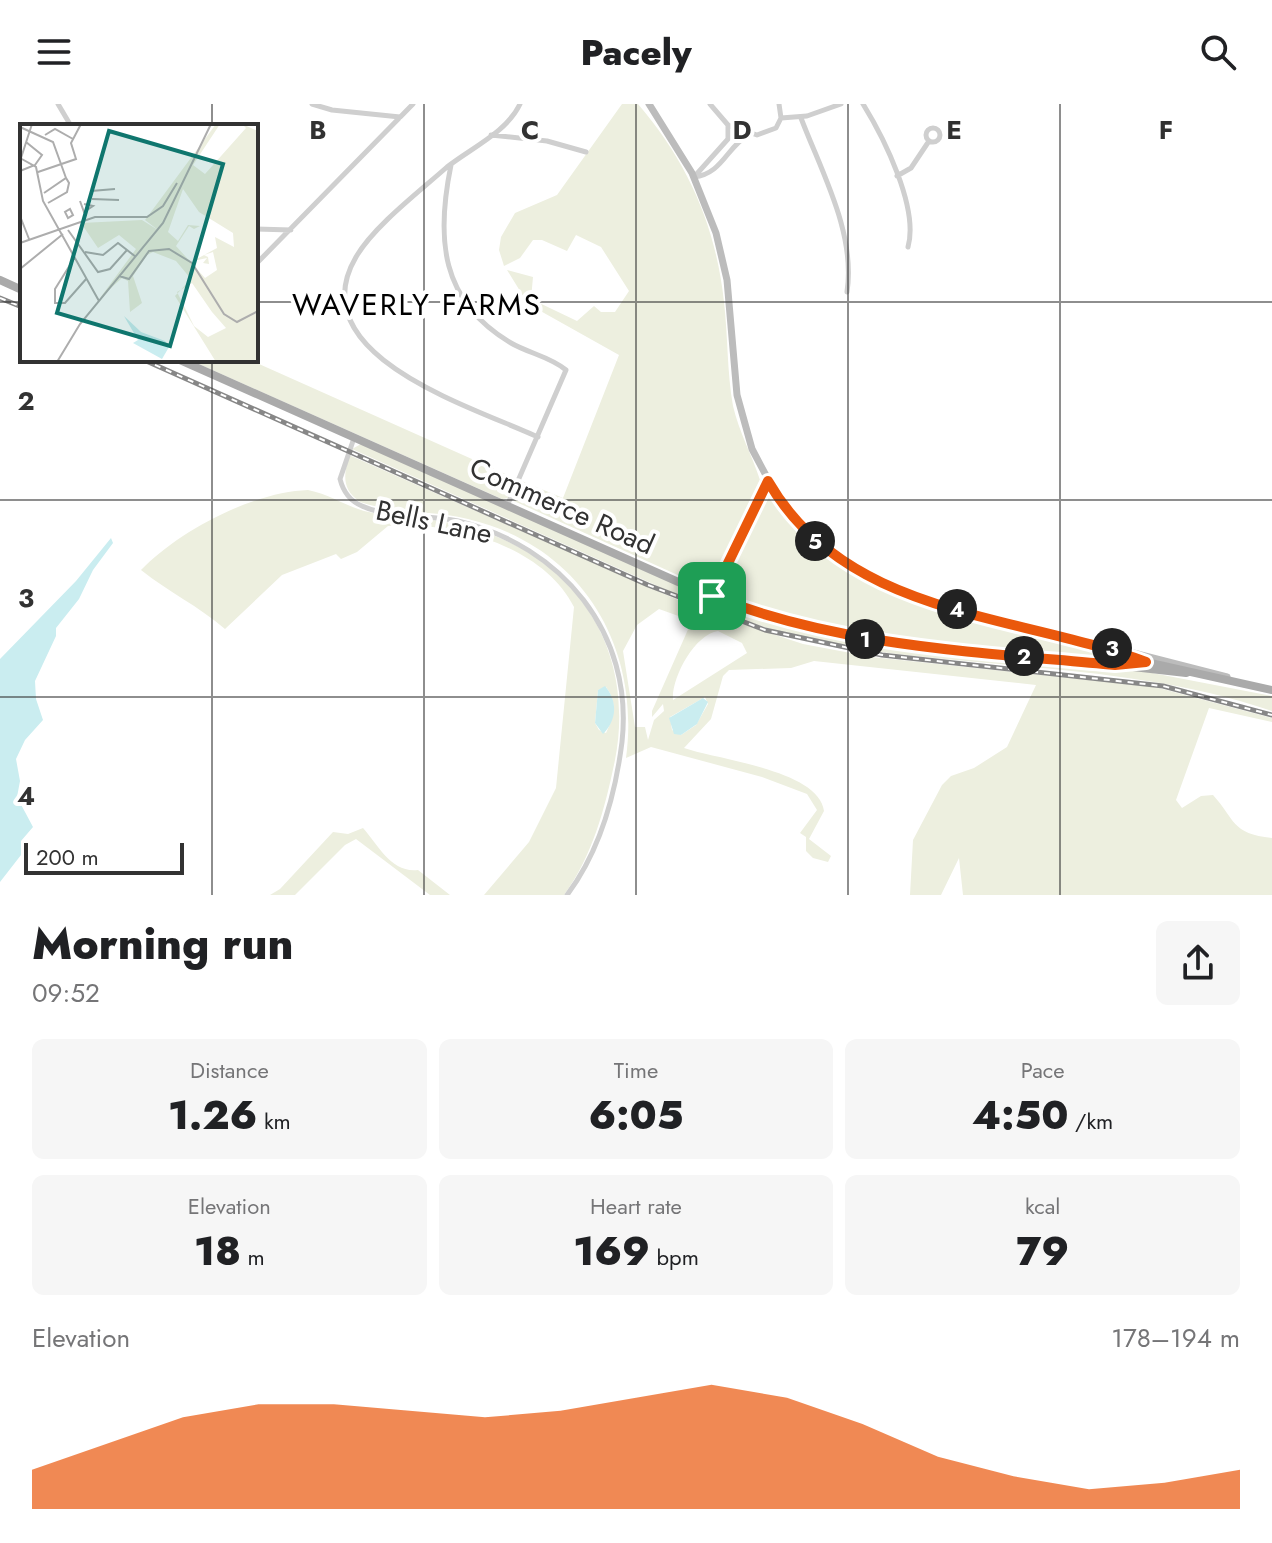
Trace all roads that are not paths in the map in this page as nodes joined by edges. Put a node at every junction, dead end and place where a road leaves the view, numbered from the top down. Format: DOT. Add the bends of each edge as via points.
graph roads {
  1 [pos="58,104"];
  2 [pos="312,104"];
  3 [pos="413,104"];
  4 [pos="520,104"];
  5 [pos="649,104"];
  6 [pos="710,104"];
  7 [pos="779,104"];
  8 [pos="841,104"];
  9 [pos="863,104"];
  10 [pos="400,117"];
  11 [pos="781,118"];
  12 [pos="801,118"];
  13 [pos="70,124"];
  14 [pos="728,125"];
  15 [pos="491,135"];
  16 [pos="751,135"];
  17 [pos="929,141"];
  18 [pos="586,152"];
  19 [pos="452,164"];
  20 [pos="897,176"];
  21 [pos="694,177"];
  22 [pos="258,229"];
  23 [pos="292,230"];
  24 [pos="908,247"];
  25 [pos="258,262"];
  26 [pos="0,280"];
  27 [pos="20,289"];
  28 [pos="847,292"];
  29 [pos="184,362"];
  30 [pos="538,437"];
  31 [pos="354,438"];
  32 [pos="768,481"];
  33 [pos="507,506"];
  34 [pos="712,596"];
  35 [pos="1109,647"];
  36 [pos="1146,662"];
  37 [pos="1115,665"];
  38 [pos="1199,673"];
  39 [pos="1236,681"];
  40 [pos="1272,690"];
  41 [pos="567,895"];
  1 -- 13 [label="street"];
  2 -- 10 [label="street"];
  3 -- 10 [label="street"];
  4 -- 15 [label="street"];
  5 -- 21 [label="main road"];
  6 -- 14 [label="street"];
  7 -- 11 [label="street"];
  8 -- 12 [label="street"];
  9 -- 20 [label="street"];
  10 -- 23 [label="street"];
  11 -- 12 [label="street"];
  11 -- 16 [label="street" via="770,132"];
  12 -- 28 [label="street" via="845,234"];
  14 -- 16 [label="street"];
  14 -- 21 [label="street" via="728,139"];
  15 -- 18 [label="street"];
  15 -- 19 [label="street"];
  16 -- 21 [label="street" via="706,176"];
  17 -- 20 [label="street" via="911,168"];
  19 -- 30 [label="street" via="443,205 443,252 457,288 498,334 566,370"];
  19 -- 30 [label="street" via="359,252 345,288 349,317 367,346 399,372"];
  20 -- 24 [label="street" via="910,219"];
  21 -- 32 [label="main road" via="727,280 742,418"];
  22 -- 23 [label="street"];
  23 -- 25 [label="street"];
  26 -- 27 [label="main road"];
  29 -- 31 [label="main road, Commerce Road"];
  30 -- 33 [label="street"];
  31 -- 33 [label="main road, Commerce Road"];
  31 -- 41 [label="street, Bells Lane" via="340,479 354,502 458,521 516,543 571,583 609,637 623,700 619,760 597,843"];
  32 -- 34 [label="street"];
  32 -- 35 [label="main road" via="814,540 880,585"];
  33 -- 34 [label="main road, Commerce Road"];
  34 -- 37 [label="main road, Commerce Road" via="842,636"];
  35 -- 36 [label="main road"];
  35 -- 39 [label="main road"];
  36 -- 37 [label="main road, Commerce Road"];
  36 -- 38 [label="main road, Commerce Road"];
  37 -- 38 [label="main road"];
  38 -- 39 [label="main road, Commerce Road"];
  39 -- 40 [label="main road, Commerce Road"];
}
